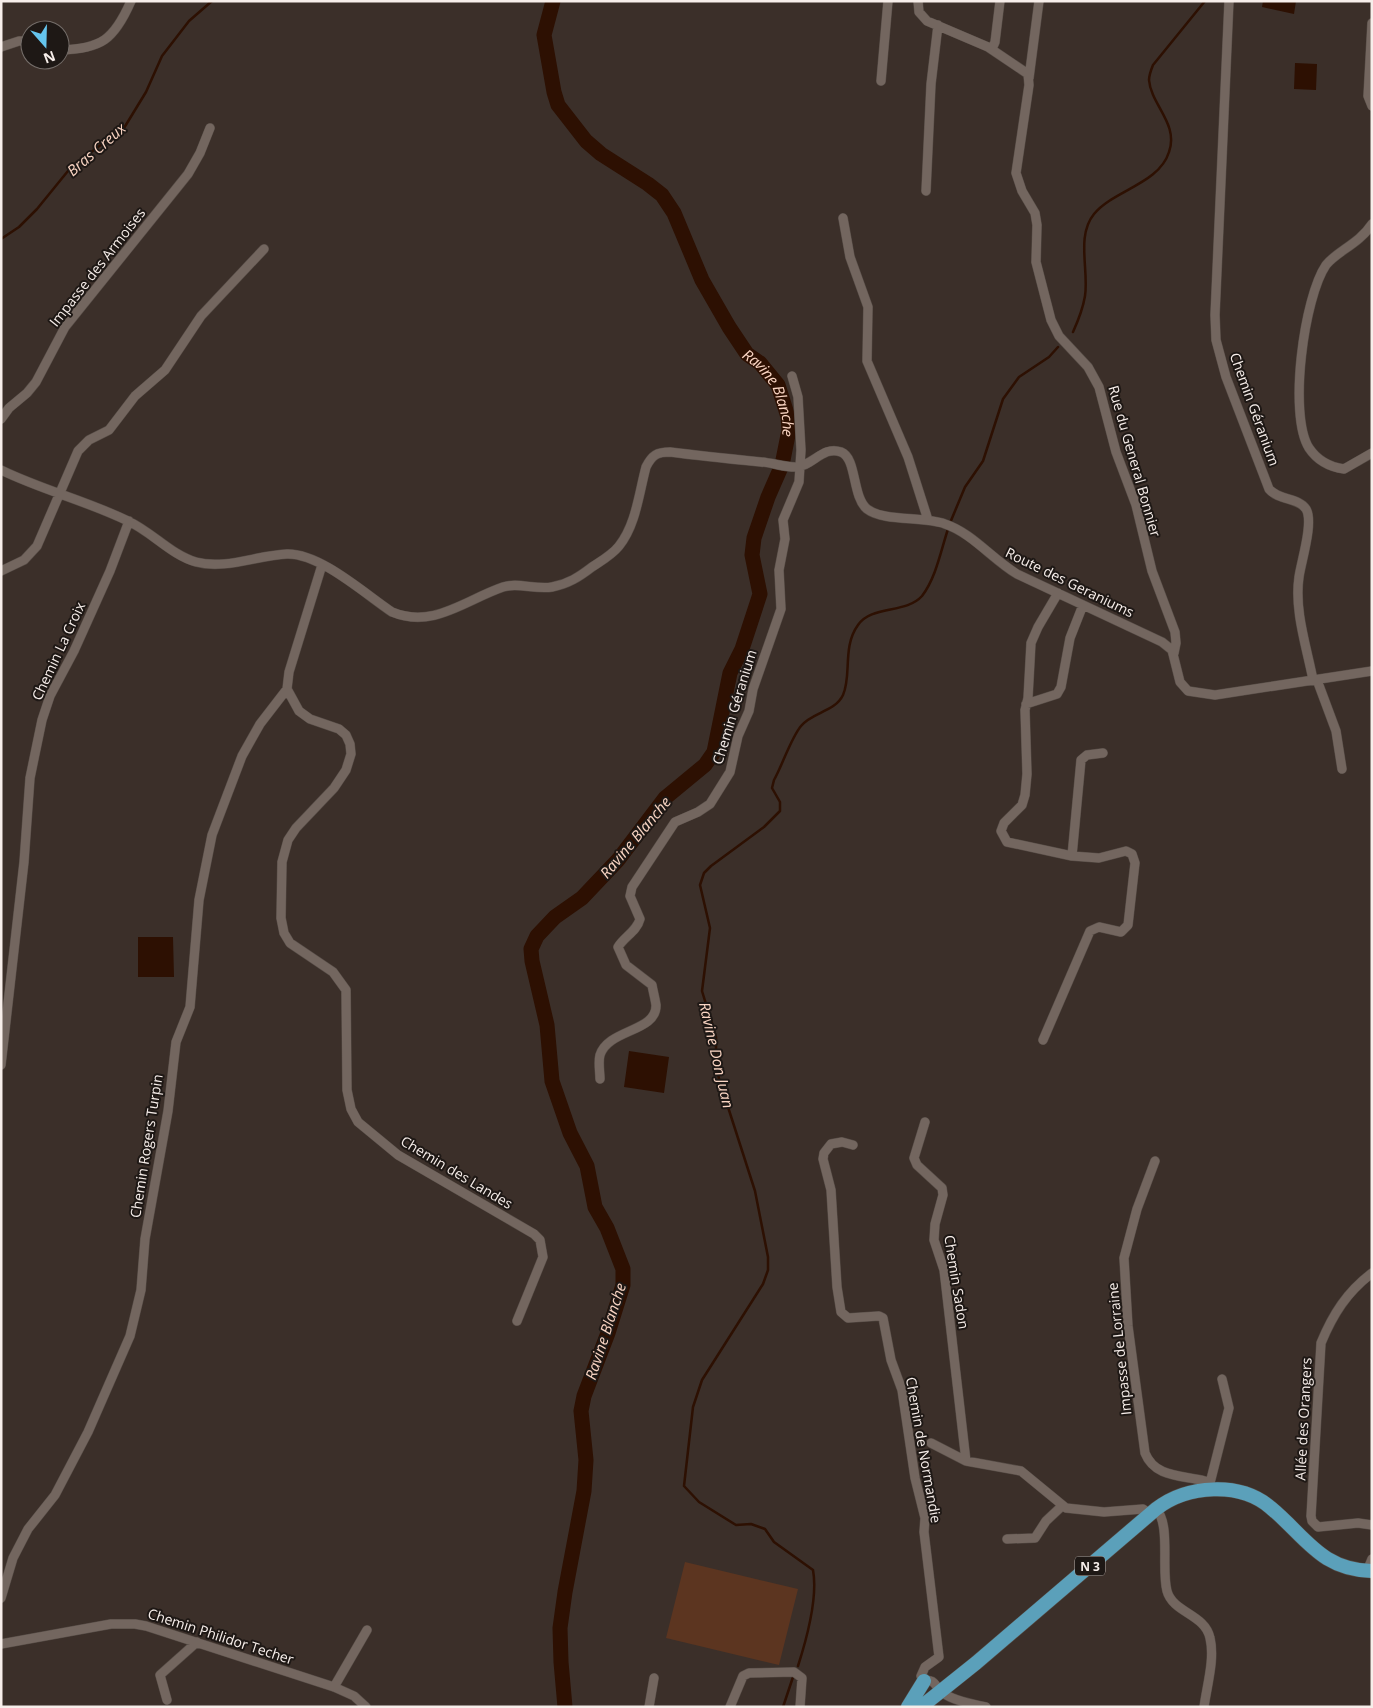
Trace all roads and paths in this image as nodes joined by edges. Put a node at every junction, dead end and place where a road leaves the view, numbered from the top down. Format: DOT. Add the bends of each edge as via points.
graph roads {
  1 [pos="131,1"];
  2 [pos="888,1"];
  3 [pos="918,1"];
  4 [pos="1000,1"];
  5 [pos="1040,1"];
  6 [pos="1229,1"];
  7 [pos="1372,24"];
  8 [pos="938,25"];
  9 [pos="20,41"];
  10 [pos="1,47"];
  11 [pos="992,49"];
  12 [pos="70,50"];
  13 [pos="1029,78"];
  14 [pos="881,81"];
  15 [pos="1372,106"];
  16 [pos="210,128"];
  17 [pos="926,191"];
  18 [pos="843,218"];
  19 [pos="1372,224"];
  20 [pos="264,249"];
  21 [pos="792,376"];
  22 [pos="1,419"];
  23 [pos="1372,454"];
  24 [pos="800,467"];
  25 [pos="1,470"];
  26 [pos="60,494"];
  27 [pos="928,520"];
  28 [pos="129,521"];
  29 [pos="322,564"];
  30 [pos="1,571"];
  31 [pos="1058,593"];
  32 [pos="1083,605"];
  33 [pos="1174,653"];
  34 [pos="1372,671"];
  35 [pos="1315,680"];
  36 [pos="287,689"];
  37 [pos="1026,704"];
  38 [pos="1103,753"];
  39 [pos="1342,769"];
  40 [pos="1072,856"];
  41 [pos="1043,1040"];
  42 [pos="1,1065"];
  43 [pos="600,1079"];
  44 [pos="925,1122"];
  45 [pos="853,1145"];
  46 [pos="1155,1161"];
  47 [pos="1372,1273"];
  48 [pos="517,1321"];
  49 [pos="1222,1379"];
  50 [pos="931,1443"];
  51 [pos="966,1460"];
  52 [pos="1212,1487"];
  53 [pos="1062,1506"];
  54 [pos="1153,1512"];
  55 [pos="1372,1525"];
  56 [pos="1007,1539"];
  57 [pos="1370,1567"];
  58 [pos="1,1598"];
  59 [pos="367,1630"];
  60 [pos="197,1642"];
  61 [pos="1,1644"];
  62 [pos="654,1678"];
  63 [pos="934,1686"];
  64 [pos="334,1687"];
  65 [pos="167,1700"];
  66 [pos="975,1705"];
  67 [pos="366,1707"];
  68 [pos="649,1707"];
  69 [pos="730,1707"];
  70 [pos="800,1707"];
  71 [pos="908,1707"];
  72 [pos="912,1707"];
  73 [pos="921,1707"];
  74 [pos="986,1707"];
  75 [pos="1204,1707"];
  1 -- 12 [label="street" via="104,42 83,50"];
  2 -- 14 [label="street"];
  3 -- 8 [label="street" via="921,16"];
  4 -- 11 [label="street"];
  5 -- 13 [label="street, Rue du General Bonnier"];
  6 -- 35 [label="street, Chemin Géranium" via="1216,340 1229,387 1269,489 1300,504 1307,513 1308,533 1298,588"];
  7 -- 15 [label="street" via="1368,96"];
  8 -- 11 [label="street"];
  8 -- 17 [label="street" via="931,84"];
  9 -- 10 [label="street"];
  11 -- 13 [label="street" via="1026,71"];
  13 -- 33 [label="street, Rue du General Bonnier" via="1016,173 1035,213 1036,262 1052,324 1088,367 1099,387 1116,452 1134,496 1152,571 1175,632"];
  16 -- 22 [label="street, Impasse des Armoises" via="188,174 64,326 36,382"];
  18 -- 27 [label="street" via="850,258 868,307 867,362 908,456"];
  19 -- 23 [label="street" via="1356,243 1332,260 1322,275 1303,342 1298,407 1309,448 1324,463 1344,469"];
  20 -- 26 [label="street" via="201,316 165,370 135,396 109,430 83,445 70,466"];
  21 -- 24 [label="street, Chemin Géranium" via="798,397"];
  24 -- 27 [label="street, Route des Geraniums" via="830,450 842,452 850,462 860,500 868,509 879,514"];
  24 -- 29 [label="street" via="658,453 646,467 631,525 621,543 576,579 560,586 540,588 505,586 432,617 410,617 392,612"];
  24 -- 43 [label="street, Chemin Géranium" via="800,482 783,520 785,538 778,570 781,609 752,689 749,711 738,736 730,772 710,804 675,822 632,887 630,896 640,919 638,926 618,947 626,965 652,985 656,1006 652,1018 646,1023 605,1046 599,1056"];
  25 -- 26 [label="street"];
  26 -- 28 [label="street"];
  26 -- 30 [label="street" via="34,550 24,560"];
  27 -- 31 [label="street, Route des Geraniums" via="960,530 998,562"];
  28 -- 29 [label="street" via="196,562 223,563 286,554 305,556"];
  28 -- 42 [label="street, Chemin La Croix" via="106,580 50,696 42,720 30,778"];
  29 -- 36 [label="street" via="289,672"];
  31 -- 32 [label="street, Route des Geraniums"];
  31 -- 37 [label="street" via="1031,643"];
  32 -- 33 [label="street, Route des Geraniums" via="1162,642"];
  32 -- 37 [label="street" via="1070,638 1057,694"];
  33 -- 35 [label="street" via="1180,682 1192,693 1220,694"];
  34 -- 35 [label="street"];
  35 -- 39 [label="street, Chemin Géranium" via="1336,731"];
  36 -- 48 [label="street, Chemin des Landes" via="299,711 346,735 351,754 346,770 334,788 296,828 284,850 281,918 284,933 290,943 339,977 346,990 347,1090 358,1122 398,1155 540,1240 543,1257"];
  36 -- 58 [label="street, Chemin Rogers Turpin" via="260,724 242,756 212,835 199,900 190,1007 176,1042 168,1111 145,1239 141,1290 130,1336 88,1432 55,1494 28,1529 13,1558"];
  37 -- 40 [label="street" via="1028,774 1025,795 1022,805 1004,823 1001,831 1007,842"];
  38 -- 40 [label="street" via="1086,755 1081,760"];
  40 -- 41 [label="street" via="1099,858 1126,851 1132,854 1135,863 1128,925 1121,932 1099,927 1090,931"];
  44 -- 51 [label="street, Chemin Sadon" via="914,1158 917,1165 942,1188 934,1240 944,1270"];
  45 -- 63 [label="street, Chemin de Normandie" via="831,1144 823,1159 833,1204 837,1287 844,1316 883,1318 891,1360 902,1390 915,1478 925,1518 924,1532 940,1652 935,1662 920,1672"];
  46 -- 52 [label="street, Impasse de Lorraine" via="1137,1209 1124,1258 1128,1326 1146,1453 1156,1469"];
  47 -- 55 [label="street, Allée des Orangers" via="1347,1295 1331,1319 1321,1343 1311,1516 1318,1526"];
  49 -- 52 [label="street" via="1229,1408"];
  50 -- 51 [label="street"];
  51 -- 53 [label="street" via="1021,1472"];
  52 -- 54 [label="main road, N 3" via="1169,1500"];
  52 -- 57 [label="main road, N 3" via="1261,1501 1321,1556 1350,1569"];
  53 -- 54 [label="street" via="1104,1512 1144,1509"];
  53 -- 56 [label="street" via="1046,1521 1035,1538"];
  54 -- 63 [label="main road, N 3" via="986,1653"];
  54 -- 75 [label="street" via="1162,1517 1169,1597 1205,1626 1209,1634 1211,1648"];
  59 -- 64 [label="street"];
  60 -- 61 [label="street, Chemin Philidor Techer" via="146,1626 123,1624"];
  60 -- 64 [label="street, Chemin Philidor Techer"];
  60 -- 65 [label="street" via="160,1675"];
  62 -- 68 [label="street"];
  63 -- 66 [label="street"];
  63 -- 71 [label="main road"];
  63 -- 72 [label="main road, N 3"];
  63 -- 73 [label="main road, N 3"];
  64 -- 67 [label="street, Chemin Philidor Techer" via="354,1696"];
  66 -- 74 [label="street"];
  69 -- 70 [label="street" via="743,1676 749,1673 794,1672 802,1678"];
}
